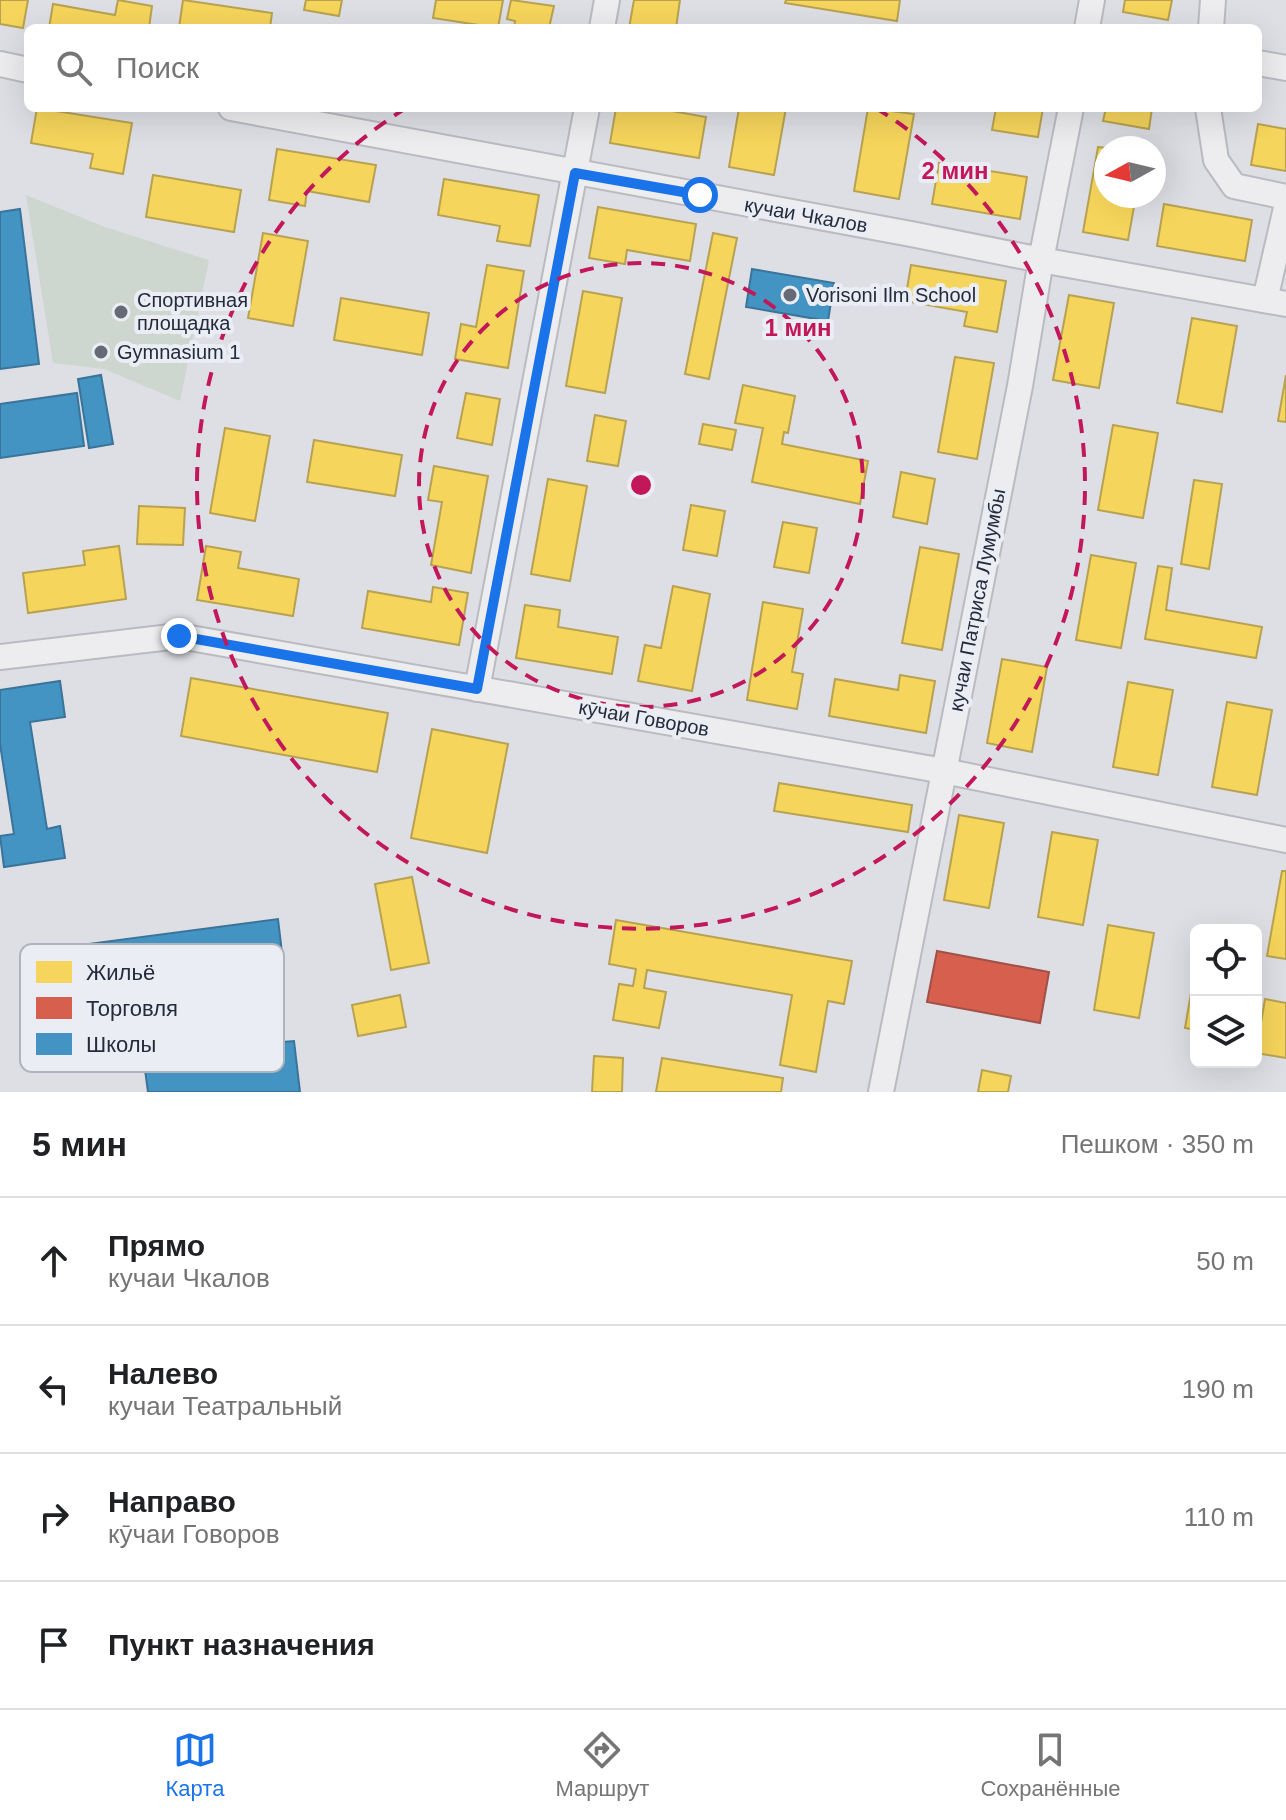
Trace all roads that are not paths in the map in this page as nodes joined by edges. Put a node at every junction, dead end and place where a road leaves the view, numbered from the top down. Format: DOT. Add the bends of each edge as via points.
graph roads {
  1 [pos="607,0"];
  2 [pos="1092,0"];
  3 [pos="1213,0"];
  4 [pos="603,24"];
  5 [pos="1088,24"];
  6 [pos="1211,24"];
  7 [pos="0,64"];
  8 [pos="1262,64"];
  9 [pos="1286,68"];
  10 [pos="24,69"];
  11 [pos="252,112"];
  12 [pos="586,112"];
  13 [pos="1070,112"];
  14 [pos="1209,112"];
  15 [pos="575,173"];
  16 [pos="1286,197"];
  17 [pos="1286,208"];
  18 [pos="1041,260"];
  19 [pos="1276,302"];
  20 [pos="0,657"];
  21 [pos="477,689"];
  22 [pos="944,771"];
  23 [pos="1286,840"];
  24 [pos="881,1092"];
  1 -- 4 [label="street"];
  2 -- 5 [label="street"];
  3 -- 6 [label="street"];
  7 -- 10 [label="street"];
  8 -- 9 [label="street"];
  11 -- 15 [label="street, кучаи Чкалов"];
  12 -- 15 [label="street"];
  13 -- 18 [label="street, кучаи Патриса Лумумбы"];
  14 -- 16 [label="street" via="1216,160 1234,186"];
  15 -- 18 [label="street, кучаи Чкалов"];
  15 -- 21 [label="street"];
  17 -- 19 [label="street"];
  18 -- 19 [label="street, кучаи Чкалов"];
  18 -- 22 [label="street, кучаи Патриса Лумумбы"];
  20 -- 21 [label="street, кӯчаи Говоров" via="179,636"];
  21 -- 22 [label="street, кӯчаи Говоров"];
  22 -- 23 [label="street, кӯчаи Говоров"];
  22 -- 24 [label="street, кучаи Патриса Лумумбы"];
}
